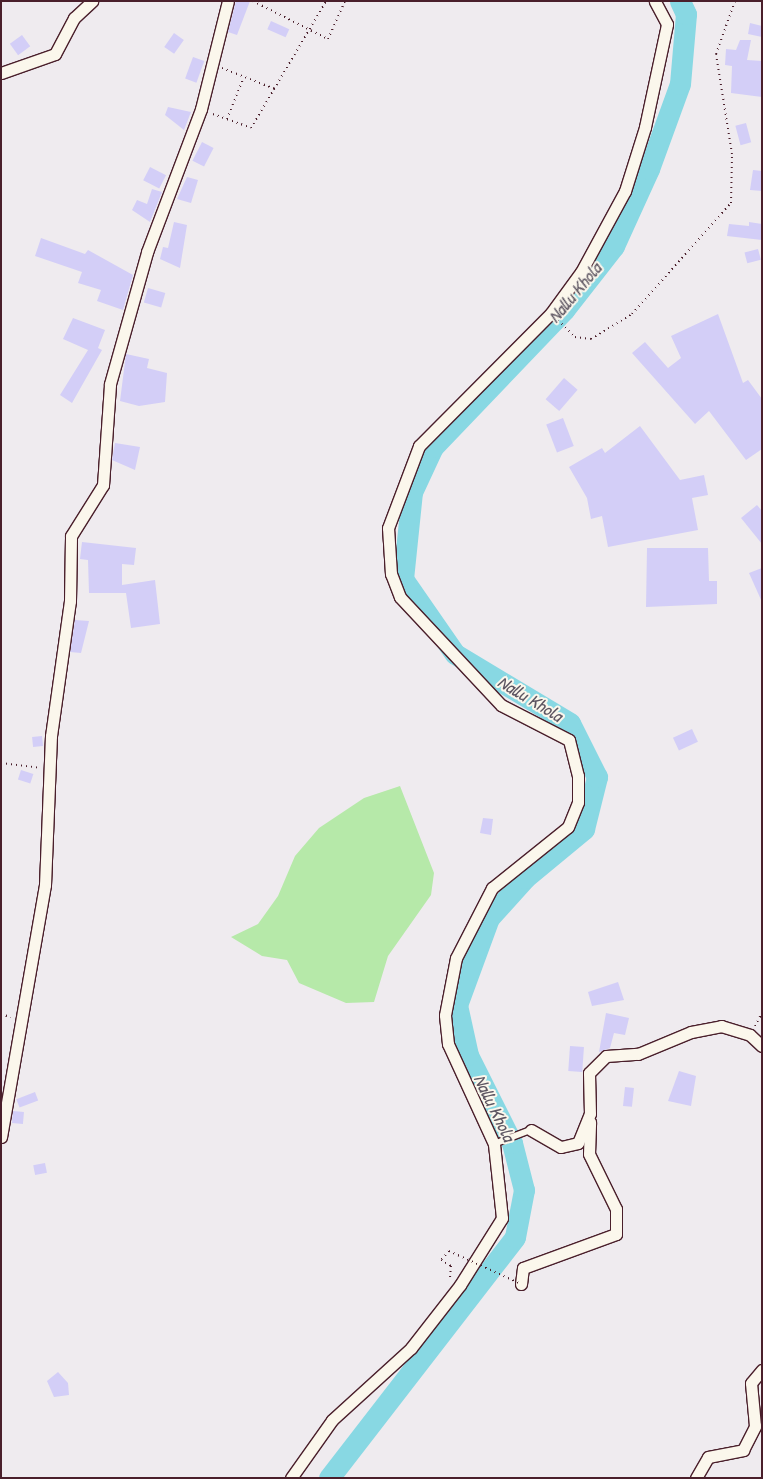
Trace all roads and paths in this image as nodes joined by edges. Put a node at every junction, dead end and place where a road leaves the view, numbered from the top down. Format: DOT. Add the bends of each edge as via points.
graph roads {
  1 [pos="92,1"];
  2 [pos="228,1"];
  3 [pos="253,1"];
  4 [pos="326,1"];
  5 [pos="345,1"];
  6 [pos="655,1"];
  7 [pos="735,1"];
  8 [pos="311,29"];
  9 [pos="211,69"];
  10 [pos="1,73"];
  11 [pos="243,79"];
  12 [pos="275,89"];
  13 [pos="201,109"];
  14 [pos="227,120"];
  15 [pos="551,313"];
  16 [pos="52,758"];
  17 [pos="1,763"];
  18 [pos="762,1046"];
  19 [pos="590,1114"];
  20 [pos="531,1130"];
  21 [pos="1,1137"];
  22 [pos="494,1144"];
  23 [pos="521,1284"];
  24 [pos="460,1285"];
  25 [pos="762,1370"];
  26 [pos="291,1478"];
  27 [pos="696,1478"];
  1 -- 10 [label="street" via="74,18 54,54"];
  2 -- 9 [label="street"];
  3 -- 8 [label="path"];
  4 -- 8 [label="path"];
  5 -- 8 [label="path" via="328,39"];
  6 -- 15 [label="street" via="667,24 638,156 625,191 586,264"];
  7 -- 15 [label="path" via="716,54 732,154 730,203 632,314 591,339 575,337"];
  8 -- 12 [label="path"];
  9 -- 11 [label="path" via="221,67"];
  9 -- 13 [label="street"];
  11 -- 12 [label="path"];
  11 -- 14 [label="path"];
  12 -- 14 [label="path" via="251,128"];
  13 -- 14 [label="path"];
  13 -- 16 [label="street" via="147,252 110,384 103,485 71,536 70,601 57,674"];
  15 -- 22 [label="street" via="419,446 388,528 390,574 400,597 501,705 569,740 578,776 578,802 568,827 492,888 456,958 445,1015 448,1044"];
  16 -- 17 [label="path" via="38,768"];
  16 -- 21 [label="street" via="45,885"];
  18 -- 19 [label="street" via="750,1035 720,1026 691,1032 638,1054 606,1056 589,1073"];
  19 -- 20 [label="street" via="578,1143 560,1147"];
  19 -- 23 [label="street" via="589,1154 616,1208 616,1234 523,1268"];
  20 -- 22 [label="lane"];
  22 -- 24 [label="street" via="502,1218"];
  23 -- 24 [label="path, bridge" via="449,1251 442,1260 451,1266 450,1278"];
  24 -- 26 [label="street" via="411,1348 332,1420"];
  25 -- 27 [label="street" via="751,1383 755,1426 743,1450 708,1457"];
}
